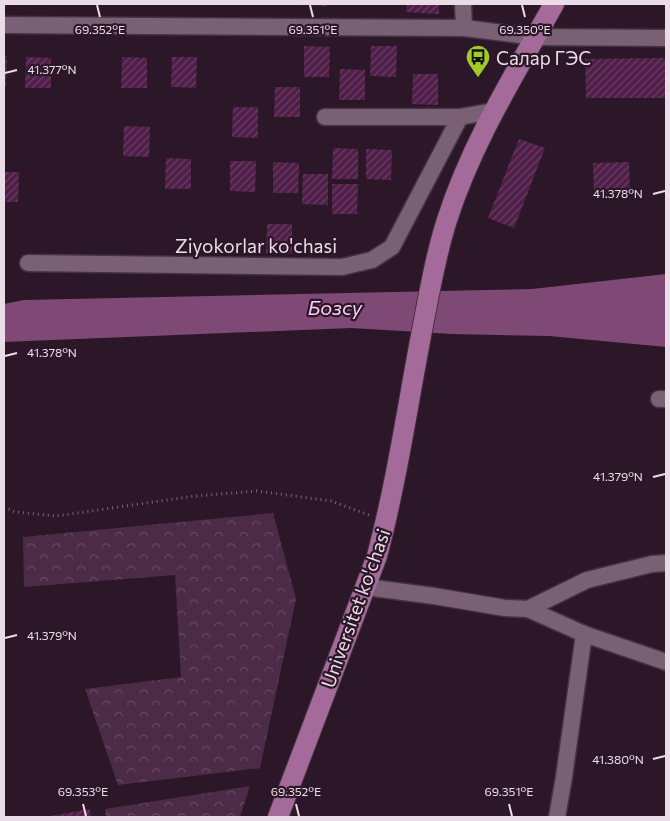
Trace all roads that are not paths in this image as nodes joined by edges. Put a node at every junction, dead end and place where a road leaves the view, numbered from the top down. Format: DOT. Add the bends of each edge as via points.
graph roads {
  1 [pos="464,4"];
  2 [pos="554,4"];
  3 [pos="4,25"];
  4 [pos="464,28"];
  5 [pos="536,36"];
  6 [pos="666,38"];
  7 [pos="493,111"];
  8 [pos="325,117"];
  9 [pos="460,118"];
  10 [pos="28,263"];
  11 [pos="666,563"];
  12 [pos="366,587"];
  13 [pos="528,610"];
  14 [pos="584,634"];
  15 [pos="666,662"];
  16 [pos="278,817"];
  17 [pos="556,817"];
  1 -- 4 [label="street"];
  2 -- 5 [label="main road"];
  3 -- 4 [label="street"];
  4 -- 5 [label="street"];
  5 -- 6 [label="street"];
  5 -- 7 [label="main road"];
  7 -- 9 [label="street"];
  7 -- 12 [label="main road, Universitet ko'chasi" via="460,184 437,253 386,521"];
  8 -- 9 [label="street"];
  9 -- 10 [label="street, Ziyokorlar ko'chasi" via="392,248 372,260 342,267"];
  11 -- 13 [label="street" via="587,580"];
  12 -- 13 [label="street"];
  12 -- 16 [label="main road, Universitet ko'chasi"];
  13 -- 14 [label="street"];
  14 -- 15 [label="street"];
  14 -- 17 [label="street"];
}
